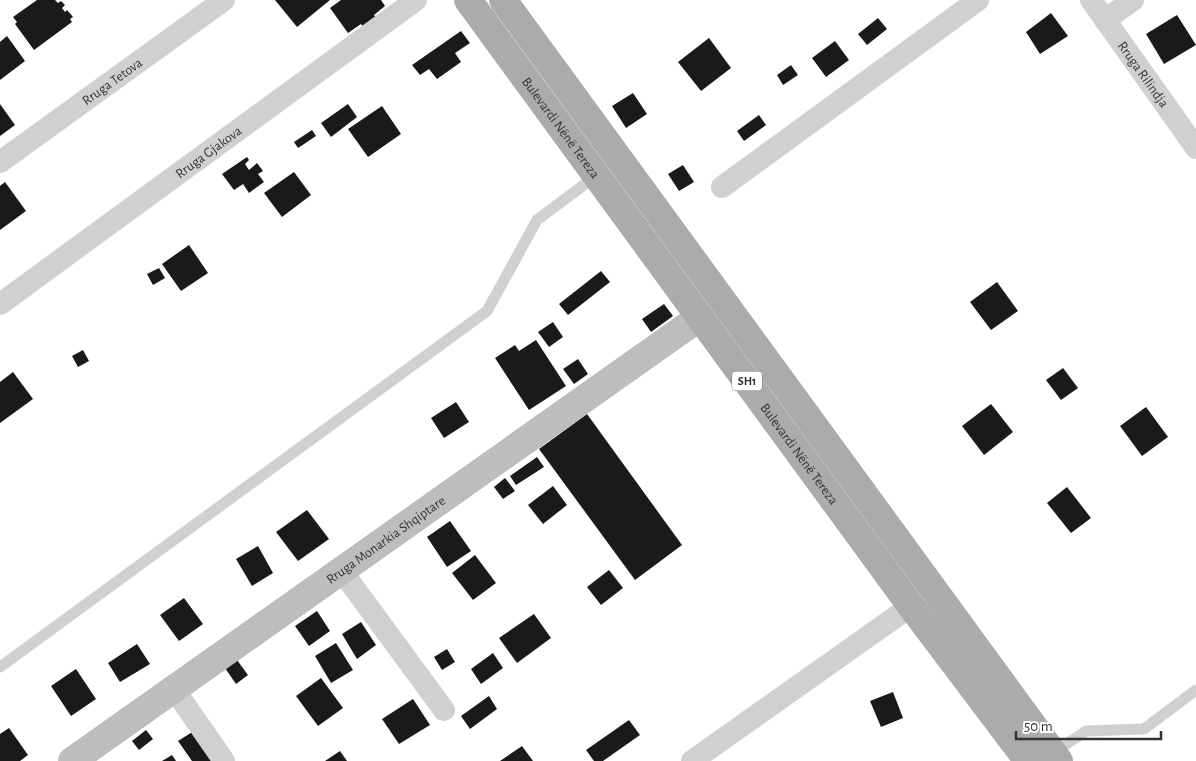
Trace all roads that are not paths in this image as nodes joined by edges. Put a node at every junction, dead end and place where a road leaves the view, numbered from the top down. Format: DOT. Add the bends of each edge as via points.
graph roads {
  1 [pos="224,0"];
  2 [pos="416,0"];
  3 [pos="468,0"];
  4 [pos="503,0"];
  5 [pos="978,0"];
  6 [pos="1091,0"];
  7 [pos="1133,0"];
  8 [pos="1105,20"];
  9 [pos="1196,148"];
  10 [pos="0,162"];
  11 [pos="596,176"];
  12 [pos="722,187"];
  13 [pos="0,304"];
  14 [pos="700,317"];
  15 [pos="341,570"];
  16 [pos="911,606"];
  17 [pos="0,667"];
  18 [pos="174,689"];
  19 [pos="1196,690"];
  20 [pos="444,710"];
  21 [pos="1056,757"];
  22 [pos="72,761"];
  23 [pos="224,761"];
  24 [pos="692,761"];
  25 [pos="1028,761"];
  1 -- 10 [label="street, Rruga Tetova"];
  2 -- 13 [label="street, Rruga Gjakova"];
  3 -- 11 [label="main road, Bulevardi Nënë Tereza / SH1"];
  4 -- 21 [label="main road, Bulevardi Nënë Tereza / SH1"];
  5 -- 12 [label="street"];
  6 -- 8 [label="street, Rruga Rilindja"];
  7 -- 8 [label="street"];
  8 -- 9 [label="street, Rruga Rilindja"];
  11 -- 14 [label="main road, Bulevardi Nënë Tereza / SH1"];
  11 -- 17 [label="lane" via="537,220 487,311"];
  14 -- 15 [label="street, Rruga Monarkia Shqiptare"];
  14 -- 16 [label="main road, Bulevardi Nënë Tereza / SH1"];
  15 -- 18 [label="street, Rruga Monarkia Shqiptare"];
  15 -- 20 [label="street"];
  16 -- 24 [label="street"];
  16 -- 25 [label="main road, Bulevardi Nënë Tereza / SH1"];
  18 -- 22 [label="street, Rruga Monarkia Shqiptare"];
  18 -- 23 [label="street"];
  19 -- 21 [label="lane" via="1144,729 1086,731"];
}
